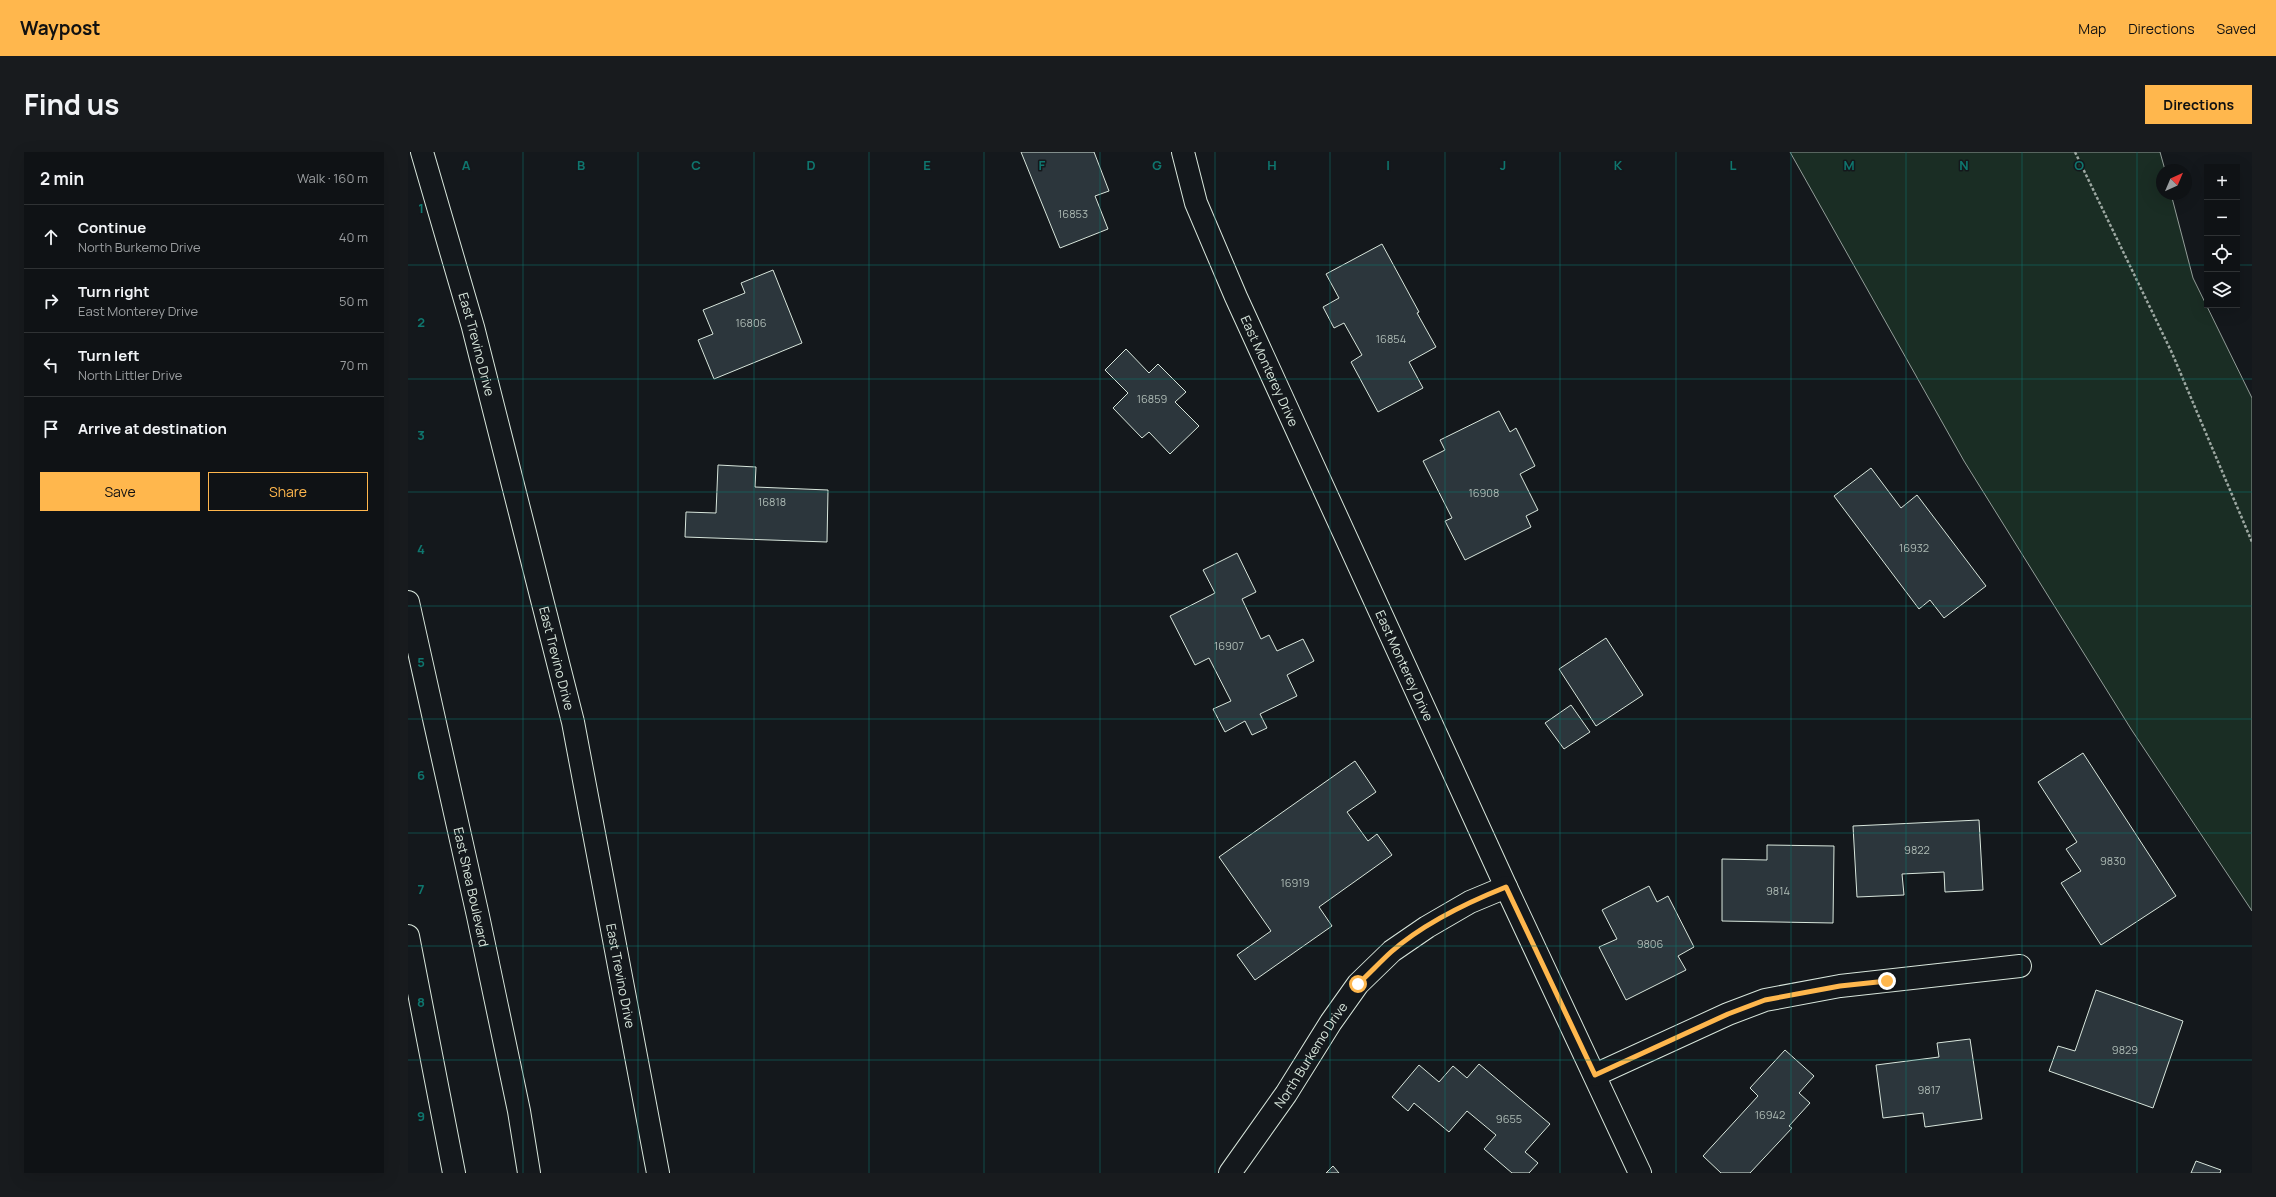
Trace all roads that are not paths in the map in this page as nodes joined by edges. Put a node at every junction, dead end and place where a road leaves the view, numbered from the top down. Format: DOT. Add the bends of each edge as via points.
graph roads {
  1 [pos="422,152"];
  2 [pos="1184,152"];
  3 [pos="408,602"];
  4 [pos="1506,887"];
  5 [pos="408,936"];
  6 [pos="2020,966"];
  7 [pos="1595,1075"];
  8 [pos="454,1173"];
  9 [pos="529,1173"];
  10 [pos="658,1173"];
  11 [pos="1230,1173"];
  12 [pos="1640,1173"];
  1 -- 10 [label="street, East Trevino Drive" via="473,328 573,722"];
  2 -- 4 [label="street, East Monterey Drive" via="1196,203 1236,297"];
  3 -- 9 [label="street, East Shea Boulevard" via="478,916 519,1111"];
  4 -- 7 [label="street, East Monterey Drive"];
  4 -- 11 [label="street, North Burkemo Drive" via="1470,902 1427,927 1392,951 1358,984 1286,1094"];
  5 -- 8 [label="street"];
  6 -- 7 [label="street" via="1840,986 1765,1000 1728,1014"];
  7 -- 12 [label="street, East Monterey Drive"];
}
